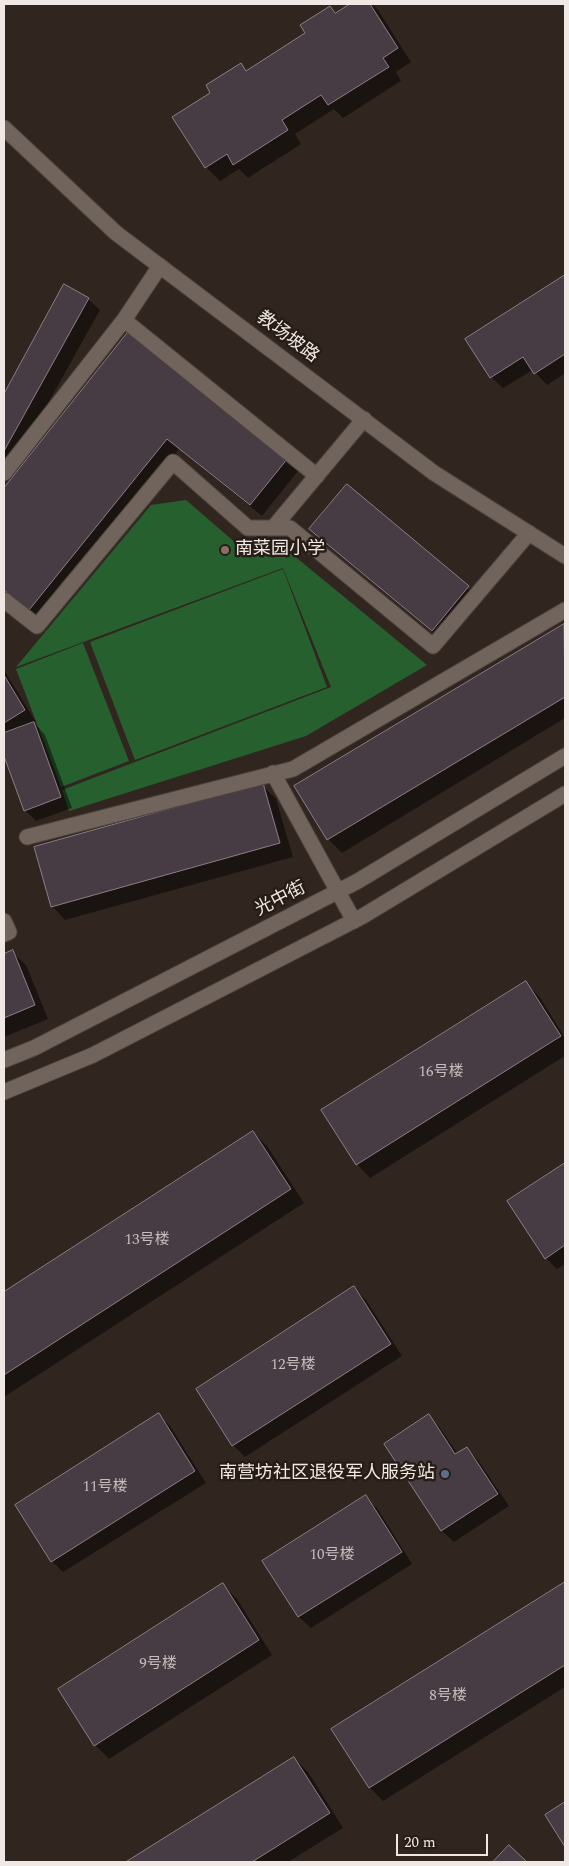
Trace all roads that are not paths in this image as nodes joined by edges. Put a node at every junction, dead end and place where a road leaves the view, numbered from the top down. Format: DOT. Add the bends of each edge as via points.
graph roads {
  1 [pos="4,128"];
  2 [pos="160,266"];
  3 [pos="124,320"];
  4 [pos="364,420"];
  5 [pos="4,473"];
  6 [pos="317,476"];
  7 [pos="273,528"];
  8 [pos="529,533"];
  9 [pos="565,556"];
  10 [pos="4,600"];
  11 [pos="565,610"];
  12 [pos="565,756"];
  13 [pos="274,773"];
  14 [pos="565,794"];
  15 [pos="27,837"];
  16 [pos="337,893"];
  17 [pos="4,921"];
  18 [pos="354,921"];
  19 [pos="4,934"];
  20 [pos="4,1060"];
  21 [pos="4,1092"];
  1 -- 2 [label="street, 教场坡路" via="116,233"];
  2 -- 3 [label="street"];
  2 -- 4 [label="street, 教场坡路"];
  3 -- 5 [label="street"];
  3 -- 6 [label="street"];
  4 -- 6 [label="street"];
  4 -- 8 [label="street, 教场坡路" via="434,473"];
  6 -- 7 [label="street"];
  7 -- 8 [label="street" via="290,528 433,646"];
  7 -- 10 [label="street" via="248,528 173,462 37,626"];
  8 -- 9 [label="street, 教场坡路"];
  11 -- 13 [label="street" via="294,769"];
  12 -- 16 [label="street, 光中街"];
  13 -- 15 [label="street"];
  13 -- 16 [label="street"];
  14 -- 18 [label="street"];
  16 -- 18 [label="street"];
  16 -- 20 [label="street, 光中街" via="34,1048"];
  17 -- 19 [label="street" via="9,932"];
  18 -- 21 [label="street" via="93,1055"];
}
